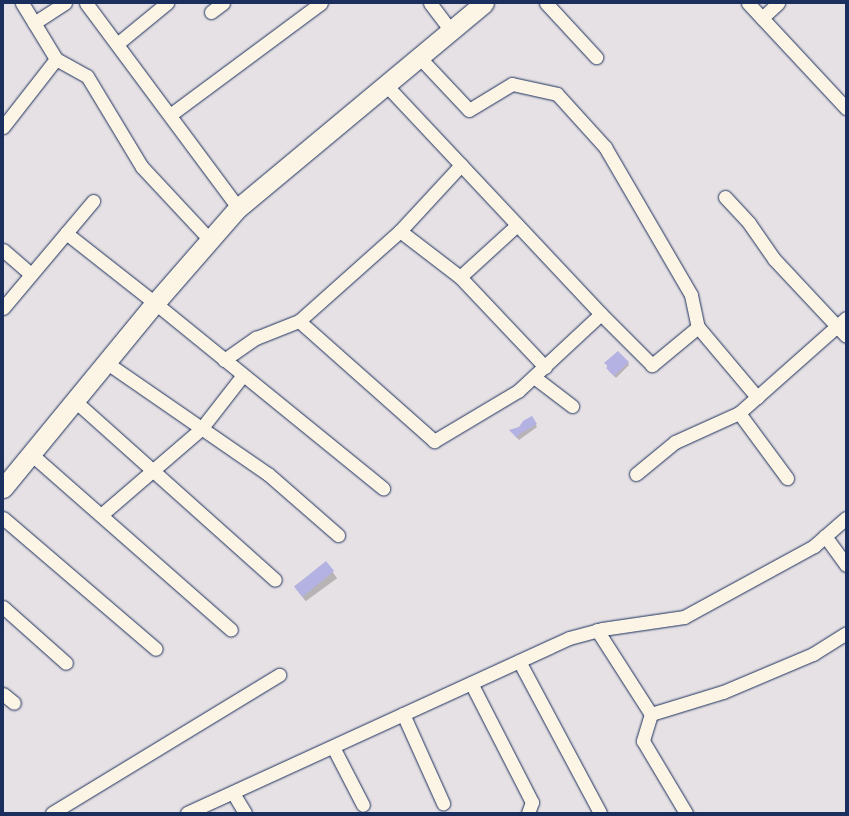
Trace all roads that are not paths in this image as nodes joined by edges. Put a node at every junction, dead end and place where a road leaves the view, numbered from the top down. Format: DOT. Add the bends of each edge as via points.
graph roads {
  1 [pos="22,3"];
  2 [pos="65,3"];
  3 [pos="86,3"];
  4 [pos="167,3"];
  5 [pos="223,3"];
  6 [pos="322,3"];
  7 [pos="430,3"];
  8 [pos="484,3"];
  9 [pos="546,3"];
  10 [pos="748,3"];
  11 [pos="778,3"];
  12 [pos="306,7"];
  13 [pos="211,12"];
  14 [pos="762,18"];
  15 [pos="34,23"];
  16 [pos="451,31"];
  17 [pos="117,44"];
  18 [pos="596,57"];
  19 [pos="420,58"];
  20 [pos="56,59"];
  21 [pos="386,85"];
  22 [pos="846,108"];
  23 [pos="170,115"];
  24 [pos="3,127"];
  25 [pos="461,165"];
  26 [pos="725,197"];
  27 [pos="93,201"];
  28 [pos="238,208"];
  29 [pos="517,225"];
  30 [pos="400,230"];
  31 [pos="66,233"];
  32 [pos="210,240"];
  33 [pos="3,250"];
  34 [pos="31,274"];
  35 [pos="460,277"];
  36 [pos="155,302"];
  37 [pos="3,308"];
  38 [pos="601,314"];
  39 [pos="298,321"];
  40 [pos="841,322"];
  41 [pos="698,327"];
  42 [pos="846,336"];
  43 [pos="224,360"];
  44 [pos="107,362"];
  45 [pos="545,367"];
  46 [pos="243,375"];
  47 [pos="534,377"];
  48 [pos="757,397"];
  49 [pos="75,401"];
  50 [pos="572,406"];
  51 [pos="739,413"];
  52 [pos="201,428"];
  53 [pos="31,454"];
  54 [pos="153,472"];
  55 [pos="636,474"];
  56 [pos="787,478"];
  57 [pos="3,488"];
  58 [pos="383,488"];
  59 [pos="101,515"];
  60 [pos="3,518"];
  61 [pos="846,518"];
  62 [pos="338,535"];
  63 [pos="825,536"];
  64 [pos="846,565"];
  65 [pos="275,580"];
  66 [pos="3,607"];
  67 [pos="231,630"];
  68 [pos="597,630"];
  69 [pos="846,633"];
  70 [pos="156,649"];
  71 [pos="519,661"];
  72 [pos="66,663"];
  73 [pos="279,675"];
  74 [pos="471,683"];
  75 [pos="3,694"];
  76 [pos="14,703"];
  77 [pos="403,714"];
  78 [pos="651,714"];
  79 [pos="333,747"];
  80 [pos="233,793"];
  81 [pos="443,803"];
  82 [pos="363,805"];
  83 [pos="52,813"];
  84 [pos="187,813"];
  85 [pos="245,813"];
  86 [pos="528,813"];
  87 [pos="600,813"];
  88 [pos="686,813"];
  1 -- 15 [label="street"];
  2 -- 15 [label="street"];
  3 -- 17 [label="street"];
  4 -- 17 [label="street"];
  5 -- 13 [label="street"];
  6 -- 12 [label="street"];
  7 -- 16 [label="street"];
  8 -- 16 [label="street"];
  9 -- 18 [label="street"];
  10 -- 14 [label="street"];
  11 -- 14 [label="street"];
  12 -- 23 [label="street"];
  14 -- 22 [label="street"];
  15 -- 20 [label="street"];
  16 -- 19 [label="street"];
  17 -- 23 [label="street"];
  19 -- 21 [label="street"];
  19 -- 41 [label="street" via="469,110 512,84 557,94 605,147 691,295"];
  20 -- 24 [label="street"];
  20 -- 32 [label="street" via="87,76 142,167"];
  21 -- 25 [label="street"];
  21 -- 28 [label="street"];
  23 -- 28 [label="street"];
  25 -- 29 [label="street"];
  25 -- 30 [label="street"];
  26 -- 40 [label="street" via="750,223 774,258"];
  27 -- 31 [label="street"];
  28 -- 32 [label="street"];
  29 -- 35 [label="street"];
  29 -- 38 [label="street"];
  30 -- 35 [label="street"];
  30 -- 39 [label="street"];
  31 -- 34 [label="street"];
  31 -- 36 [label="street"];
  32 -- 36 [label="street"];
  33 -- 34 [label="street"];
  34 -- 37 [label="street"];
  35 -- 45 [label="street"];
  36 -- 43 [label="street"];
  36 -- 44 [label="street"];
  38 -- 41 [label="street" via="652,366"];
  38 -- 45 [label="street"];
  39 -- 43 [label="street" via="256,338"];
  39 -- 47 [label="street" via="434,441 518,391"];
  40 -- 42 [label="street"];
  40 -- 48 [label="street"];
  41 -- 48 [label="street"];
  43 -- 46 [label="street"];
  44 -- 49 [label="street"];
  44 -- 52 [label="street"];
  45 -- 47 [label="street"];
  46 -- 52 [label="street"];
  46 -- 58 [label="street"];
  47 -- 50 [label="street"];
  48 -- 51 [label="street"];
  49 -- 53 [label="street"];
  49 -- 54 [label="street"];
  51 -- 55 [label="street" via="675,442"];
  51 -- 56 [label="street"];
  52 -- 54 [label="street"];
  52 -- 62 [label="street" via="268,474"];
  53 -- 57 [label="street"];
  53 -- 59 [label="street"];
  54 -- 59 [label="street"];
  54 -- 65 [label="street"];
  59 -- 67 [label="street"];
  60 -- 70 [label="street"];
  61 -- 63 [label="street"];
  63 -- 64 [label="street"];
  63 -- 68 [label="street" via="814,546 684,617"];
  66 -- 72 [label="street"];
  68 -- 71 [label="street" via="570,638"];
  68 -- 78 [label="street"];
  69 -- 78 [label="street" via="813,654 723,692"];
  71 -- 74 [label="street"];
  71 -- 87 [label="street"];
  73 -- 83 [label="street"];
  74 -- 77 [label="street"];
  74 -- 86 [label="street" via="532,802"];
  75 -- 76 [label="street"];
  77 -- 79 [label="street"];
  77 -- 81 [label="street"];
  78 -- 88 [label="street" via="643,741"];
  79 -- 80 [label="street"];
  79 -- 82 [label="street"];
  80 -- 84 [label="street"];
  80 -- 85 [label="street"];
}
